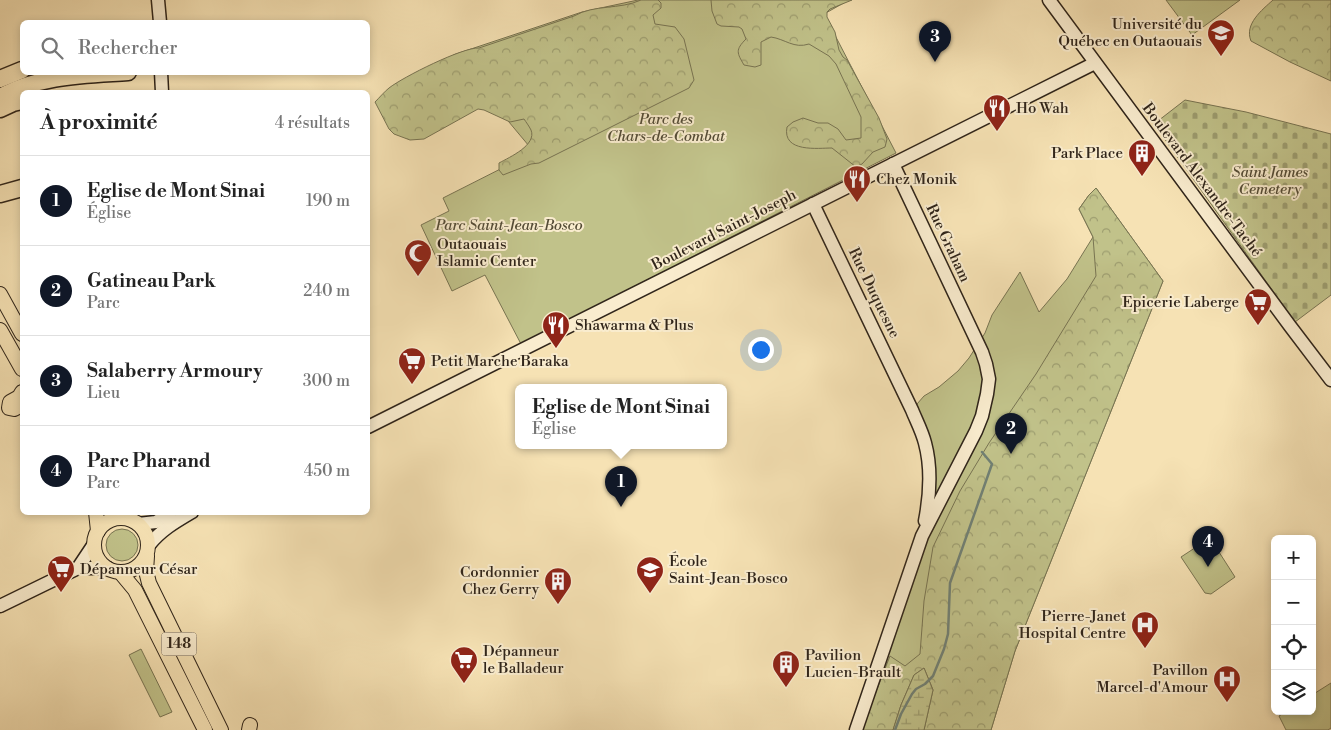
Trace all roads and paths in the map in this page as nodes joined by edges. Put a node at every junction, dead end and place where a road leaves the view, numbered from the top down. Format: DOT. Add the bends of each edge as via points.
graph roads {
  1 [pos="158,0"];
  2 [pos="1049,0"];
  3 [pos="160,20"];
  4 [pos="1096,63"];
  5 [pos="20,71"];
  6 [pos="89,75"];
  7 [pos="161,75"];
  8 [pos="0,79"];
  9 [pos="162,90"];
  10 [pos="0,97"];
  11 [pos="20,101"];
  12 [pos="0,109"];
  13 [pos="893,164"];
  14 [pos="20,189"];
  15 [pos="0,194"];
  16 [pos="813,204"];
  17 [pos="0,294"];
  18 [pos="0,330"];
  19 [pos="20,330"];
  20 [pos="20,365"];
  21 [pos="1331,380"];
  22 [pos="20,396"];
  23 [pos="20,406"];
  24 [pos="370,426"];
  25 [pos="96,515"];
  26 [pos="166,515"];
  27 [pos="187,515"];
  28 [pos="129,518"];
  29 [pos="922,536"];
  30 [pos="96,537"];
  31 [pos="148,550"];
  32 [pos="78,568"];
  33 [pos="114,570"];
  34 [pos="0,606"];
  35 [pos="205,730"];
  36 [pos="221,730"];
  37 [pos="856,730"];
  1 -- 3 [label="main road"];
  2 -- 4 [label="main road, Boulevard Alexandre-Taché"];
  4 -- 13 [label="main road, Boulevard Saint-Joseph"];
  4 -- 21 [label="main road, Boulevard Alexandre-Taché"];
  5 -- 8 [label="highway"];
  6 -- 10 [label="highway" via="40,80"];
  7 -- 9 [label="main road"];
  11 -- 12 [label="highway"];
  13 -- 16 [label="main road, Boulevard Saint-Joseph"];
  13 -- 29 [label="main road, Rue Graham" via="974,336 989,379 985,406 976,431"];
  14 -- 15 [label="highway"];
  16 -- 24 [label="main road, Boulevard Saint-Joseph"];
  16 -- 29 [label="main road, Rue Duquesne" via="925,442 930,483"];
  17 -- 19 [label="main road"];
  18 -- 20 [label="main road"];
  22 -- 23 [label="main road" via="10,402 9,408"];
  25 -- 30 [label="main road"];
  26 -- 28 [label="main road" via="156,522"];
  27 -- 31 [label="main road" via="156,536"];
  28 -- 30 [label="main road" via="107,522"];
  28 -- 31 [label="main road" via="146,533"];
  29 -- 37 [label="main road"];
  30 -- 32 [label="main road"];
  30 -- 33 [label="main road" via="97,558"];
  31 -- 33 [label="main road" via="137,567 128,572"];
  31 -- 36 [label="main road, 148" via="146,572 149,583"];
  32 -- 33 [label="main road"];
  32 -- 34 [label="main road"];
  33 -- 35 [label="main road, 148" via="135,590"];
}
